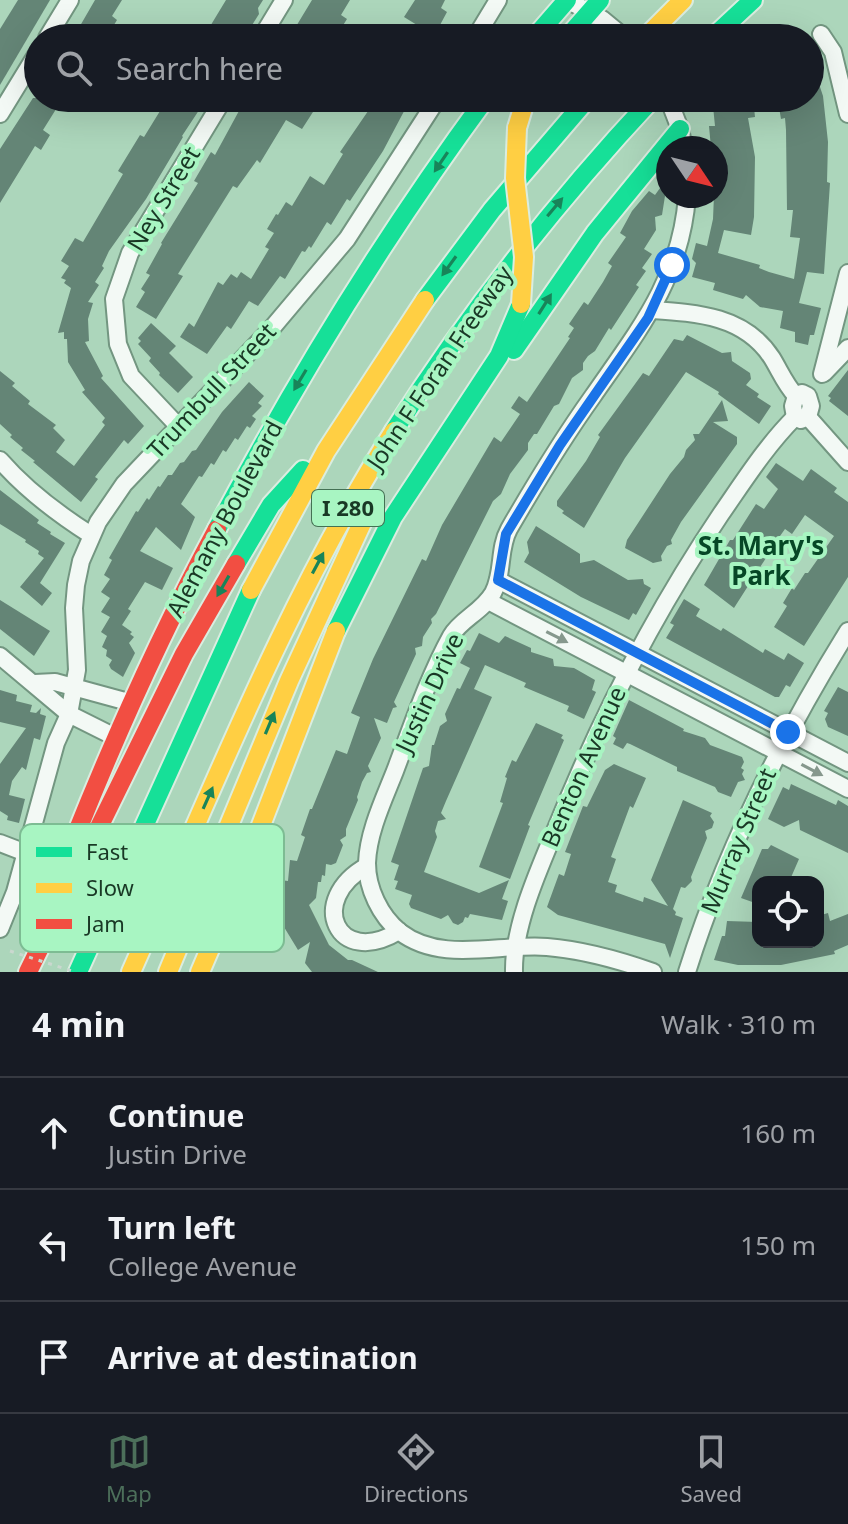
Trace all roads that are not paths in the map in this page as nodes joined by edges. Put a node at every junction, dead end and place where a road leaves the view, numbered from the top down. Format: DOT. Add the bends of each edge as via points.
graph roads {
  1 [pos="70,0"];
  2 [pos="284,0"];
  3 [pos="498,0"];
  4 [pos="567,0"];
  5 [pos="683,0"];
  6 [pos="753,0"];
  7 [pos="594,6"];
  8 [pos="55,24"];
  9 [pos="269,24"];
  10 [pos="483,24"];
  11 [pos="546,24"];
  12 [pos="579,24"];
  13 [pos="609,24"];
  14 [pos="659,24"];
  15 [pos="727,24"];
  16 [pos="824,38"];
  17 [pos="24,75"];
  18 [pos="216,112"];
  19 [pos="429,112"];
  20 [pos="476,112"];
  21 [pos="522,112"];
  22 [pos="576,112"];
  23 [pos="640,112"];
  24 [pos="674,112"];
  25 [pos="0,114"];
  26 [pos="848,114"];
  27 [pos="679,124"];
  28 [pos="682,136"];
  29 [pos="685,208"];
  30 [pos="848,273"];
  31 [pos="500,277"];
  32 [pos="652,310"];
  33 [pos="848,348"];
  34 [pos="822,374"];
  35 [pos="802,396"];
  36 [pos="801,417"];
  37 [pos="179,427"];
  38 [pos="336,435"];
  39 [pos="431,456"];
  40 [pos="0,460"];
  41 [pos="848,462"];
  42 [pos="91,535"];
  43 [pos="498,580"];
  44 [pos="488,601"];
  45 [pos="848,631"];
  46 [pos="637,653"];
  47 [pos="0,656"];
  48 [pos="626,672"];
  49 [pos="35,683"];
  50 [pos="74,688"];
  51 [pos="132,703"];
  52 [pos="69,714"];
  53 [pos="788,732"];
  54 [pos="117,738"];
  55 [pos="778,752"];
  56 [pos="848,763"];
  57 [pos="848,789"];
  58 [pos="34,824"];
  59 [pos="81,824"];
  60 [pos="100,824"];
  61 [pos="144,824"];
  62 [pos="197,824"];
  63 [pos="230,824"];
  64 [pos="260,824"];
  65 [pos="0,843"];
  66 [pos="20,851"];
  67 [pos="367,866"];
  68 [pos="20,874"];
  69 [pos="0,929"];
  70 [pos="399,931"];
  71 [pos="517,945"];
  72 [pos="33,952"];
  73 [pos="36,952"];
  74 [pos="86,952"];
  75 [pos="140,952"];
  76 [pos="177,952"];
  77 [pos="209,952"];
  78 [pos="26,972"];
  79 [pos="77,972"];
  80 [pos="131,972"];
  81 [pos="168,972"];
  82 [pos="200,972"];
  83 [pos="514,972"];
  84 [pos="653,972"];
  85 [pos="687,972"];
  1 -- 8 [label="street"];
  2 -- 9 [label="street"];
  3 -- 10 [label="street"];
  4 -- 7 [label="street"];
  4 -- 11 [label="main road"];
  5 -- 14 [label="main road"];
  6 -- 15 [label="main road"];
  7 -- 12 [label="main road"];
  7 -- 13 [label="street"];
  16 -- 26 [label="street" via="833,52"];
  17 -- 25 [label="street"];
  18 -- 37 [label="street, Ney Street" via="130,253 114,299 118,344 131,376"];
  19 -- 37 [label="street, Trumbull Street" via="347,239"];
  20 -- 51 [label="main road, Alemany Boulevard, one-way" via="366,274 272,428"];
  21 -- 39 [label="main road, bridge" via="516,188 526,252 521,304 505,346"];
  22 -- 38 [label="main road, John F Foran Freeway / I 280, one-way" via="470,238"];
  31 -- 23 [label="main road, John F Foran Freeway / I 280, one-way"];
  24 -- 27 [label="street"];
  27 -- 28 [label="street"];
  39 -- 27 [label="main road, one-way"];
  29 -- 32 [label="street, Justin Drive" via="679,245"];
  30 -- 34 [label="street"];
  62 -- 31 [label="main road, John F Foran Freeway / I 280, one-way" via="326,547 408,408"];
  63 -- 31 [label="main road, one-way" via="346,552"];
  32 -- 35 [label="street" via="730,321 747,331"];
  32 -- 43 [label="street, Justin Drive" via="506,534"];
  33 -- 34 [label="street"];
  34 -- 35 [label="street"];
  35 -- 36 [label="street" via="793,406"];
  36 -- 41 [label="street"];
  36 -- 46 [label="street, Benton Avenue" via="760,458 718,518"];
  37 -- 42 [label="street, Trumbull Street" via="124,484"];
  38 -- 60 [label="main road, one-way" via="271,505 184,654"];
  38 -- 61 [label="main road, John F Foran Freeway / I 280" via="241,610"];
  39 -- 64 [label="main road" via="384,530 343,614"];
  40 -- 42 [label="street"];
  42 -- 50 [label="street, Trumbull Street" via="76,585"];
  43 -- 44 [label="street, Justin Drive"];
  43 -- 46 [label="street"];
  44 -- 48 [label="street, one-way"];
  44 -- 67 [label="street, Justin Drive" via="452,634 387,791 368,846"];
  45 -- 53 [label="street, Murray Street"];
  46 -- 48 [label="street, Benton Avenue"];
  46 -- 53 [label="street"];
  47 -- 49 [label="street"];
  48 -- 55 [label="street"];
  48 -- 71 [label="street, Benton Avenue" via="548,848"];
  49 -- 50 [label="street"];
  49 -- 52 [label="street"];
  50 -- 51 [label="street"];
  50 -- 52 [label="street, Trumbull Street"];
  51 -- 54 [label="main road, Alemany Boulevard"];
  52 -- 54 [label="street"];
  52 -- 58 [label="street, Trumbull Street"];
  53 -- 55 [label="street, Murray Street"];
  53 -- 56 [label="street"];
  54 -- 59 [label="main road, Alemany Boulevard"];
  55 -- 57 [label="street, one-way"];
  55 -- 85 [label="street, Murray Street" via="727,862"];
  65 -- 66 [label="street"];
  67 -- 70 [label="street, Justin Drive" via="377,903"];
  67 -- 70 [label="street" via="337,894 333,907 339,927 364,944"];
  68 -- 69 [label="street, Trumbull Street"];
  70 -- 71 [label="street, Justin Drive" via="433,948"];
  71 -- 83 [label="street, Benton Avenue"];
  71 -- 84 [label="street, Justin Drive" via="579,951"];
  72 -- 78 [label="main road, Alemany Boulevard"];
  73 -- 78 [label="main road, one-way"];
  74 -- 79 [label="main road, John F Foran Freeway / I 280"];
  80 -- 75 [label="main road, John F Foran Freeway / I 280, one-way"];
  81 -- 76 [label="main road, one-way"];
  77 -- 82 [label="main road"];
}
